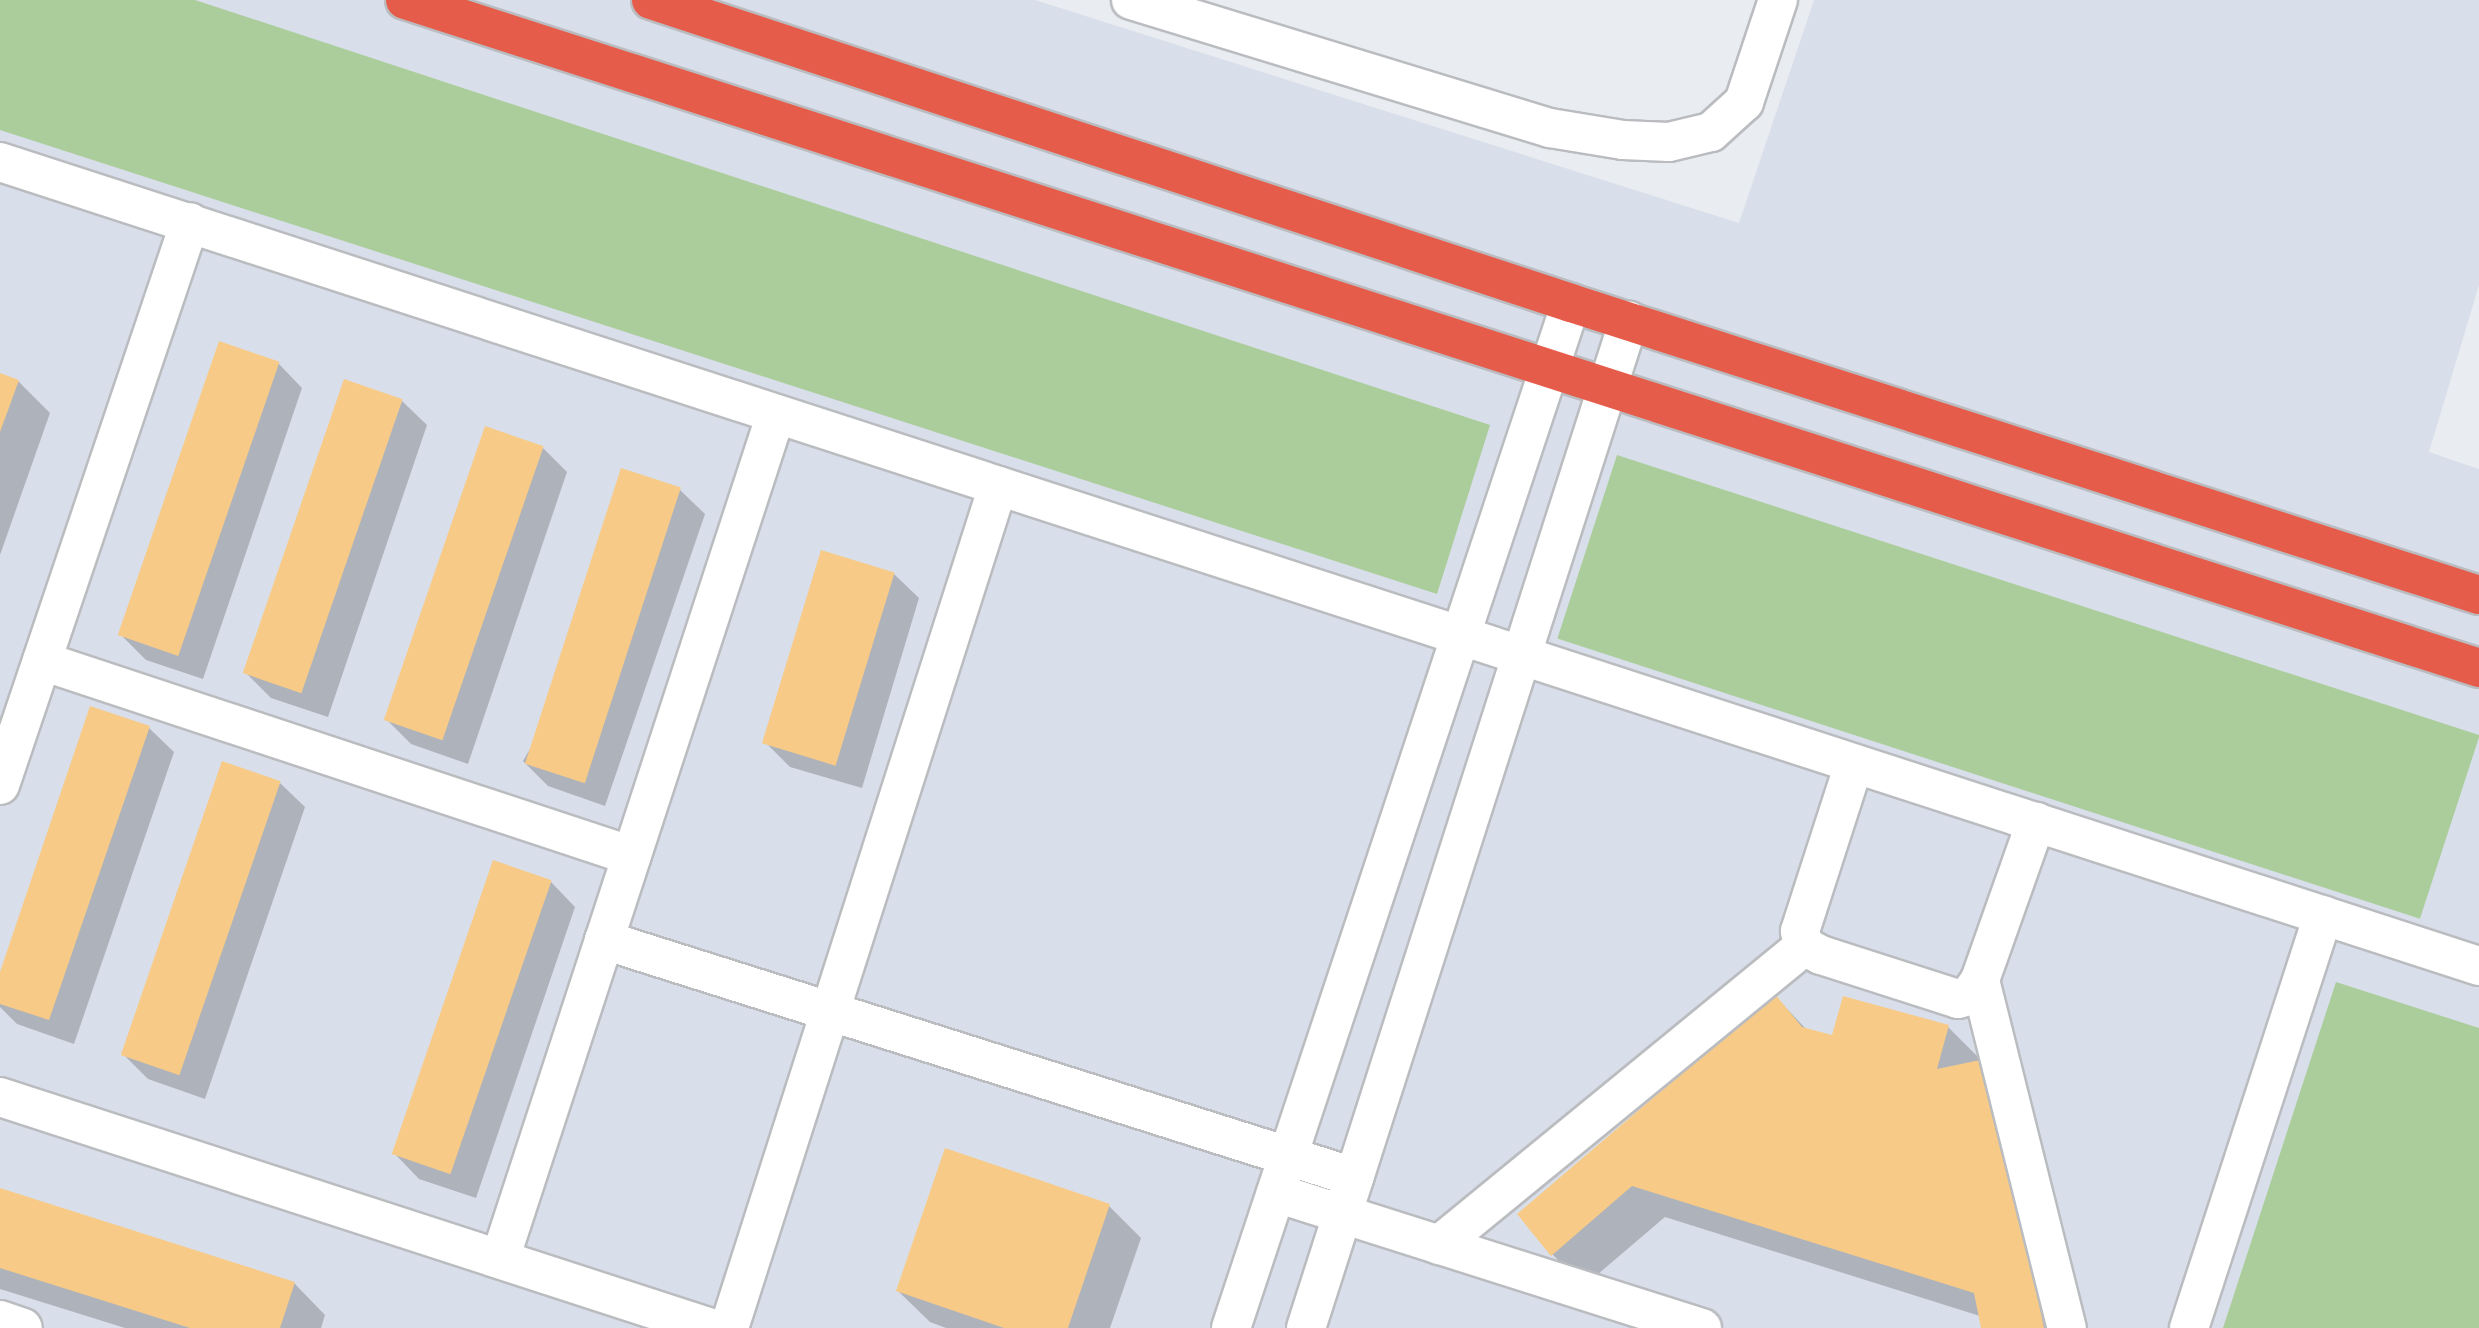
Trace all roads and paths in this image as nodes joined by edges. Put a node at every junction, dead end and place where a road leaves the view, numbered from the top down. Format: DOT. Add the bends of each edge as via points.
graph roads {
  1 [pos="405,0"];
  2 [pos="651,0"];
  3 [pos="1131,0"];
  4 [pos="1778,0"];
  5 [pos="0,162"];
  6 [pos="190,222"];
  7 [pos="1570,303"];
  8 [pos="1629,320"];
  9 [pos="1549,369"];
  10 [pos="1607,387"];
  11 [pos="776,414"];
  12 [pos="998,486"];
  13 [pos="2479,595"];
  14 [pos="1460,636"];
  15 [pos="1521,656"];
  16 [pos="42,661"];
  17 [pos="2479,668"];
  18 [pos="1854,764"];
  19 [pos="0,785"];
  20 [pos="2036,822"];
  21 [pos="632,856"];
  22 [pos="2323,915"];
  23 [pos="604,940"];
  24 [pos="1804,946"];
  25 [pos="2479,966"];
  26 [pos="1980,980"];
  27 [pos="829,1011"];
  28 [pos="0,1097"];
  29 [pos="1288,1156"];
  30 [pos="1354,1177"];
  31 [pos="1276,1193"];
  32 [pos="1342,1214"];
  33 [pos="1439,1245"];
  34 [pos="500,1259"];
  35 [pos="628,1315"];
  36 [pos="0,1320"];
  37 [pos="23,1328"];
  38 [pos="711,1328"];
  39 [pos="729,1328"];
  40 [pos="1231,1328"];
  41 [pos="1306,1328"];
  42 [pos="1702,1328"];
  43 [pos="2067,1328"];
  44 [pos="2189,1328"];
  1 -- 9 [label="highway"];
  2 -- 7 [label="highway"];
  3 -- 4 [label="street" via="1550,128 1669,142 1711,132 1744,102"];
  5 -- 6 [label="street"];
  6 -- 11 [label="street"];
  6 -- 16 [label="street"];
  7 -- 8 [label="highway"];
  7 -- 9 [label="street"];
  8 -- 10 [label="street"];
  8 -- 13 [label="highway"];
  9 -- 10 [label="highway"];
  9 -- 14 [label="street"];
  10 -- 15 [label="street"];
  10 -- 17 [label="highway"];
  11 -- 12 [label="street"];
  11 -- 21 [label="street"];
  12 -- 14 [label="street"];
  12 -- 27 [label="street"];
  14 -- 15 [label="street"];
  14 -- 29 [label="street"];
  15 -- 18 [label="street"];
  15 -- 30 [label="street"];
  16 -- 19 [label="street"];
  16 -- 21 [label="street"];
  18 -- 20 [label="street"];
  18 -- 24 [label="street" via="1802,926"];
  20 -- 22 [label="street"];
  20 -- 26 [label="street"];
  21 -- 23 [label="street"];
  22 -- 25 [label="street"];
  22 -- 44 [label="street"];
  23 -- 27 [label="street"];
  23 -- 34 [label="street"];
  24 -- 26 [label="street" via="1958,999 1969,996"];
  24 -- 33 [label="street"];
  26 -- 43 [label="street"];
  27 -- 29 [label="street"];
  27 -- 39 [label="street"];
  28 -- 34 [label="street"];
  29 -- 30 [label="street"];
  29 -- 31 [label="street"];
  30 -- 32 [label="street"];
  31 -- 32 [label="street"];
  31 -- 40 [label="street"];
  32 -- 33 [label="street"];
  32 -- 41 [label="street"];
  33 -- 42 [label="street"];
  34 -- 35 [label="street"];
  35 -- 38 [label="street"];
  36 -- 37 [label="street"];
}
